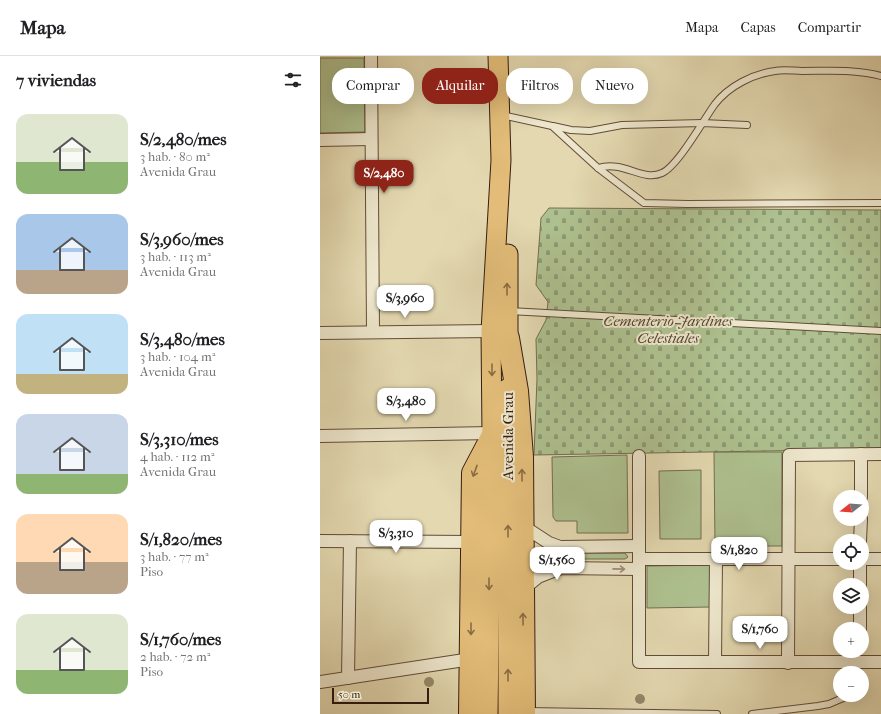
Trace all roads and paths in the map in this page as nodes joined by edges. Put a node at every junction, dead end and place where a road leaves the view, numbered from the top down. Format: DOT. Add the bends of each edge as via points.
graph roads {
  1 [pos="372,56"];
  2 [pos="498,56"];
  3 [pos="881,76"];
  4 [pos="499,114"];
  5 [pos="702,123"];
  6 [pos="747,125"];
  7 [pos="552,126"];
  8 [pos="371,139"];
  9 [pos="320,140"];
  10 [pos="501,160"];
  11 [pos="598,168"];
  12 [pos="881,202"];
  13 [pos="507,311"];
  14 [pos="881,331"];
  15 [pos="373,332"];
  16 [pos="320,333"];
  17 [pos="500,334"];
  18 [pos="492,435"];
  19 [pos="320,436"];
  20 [pos="861,454"];
  21 [pos="881,454"];
  22 [pos="639,456"];
  23 [pos="861,490"];
  24 [pos="523,526"];
  25 [pos="320,541"];
  26 [pos="350,541"];
  27 [pos="472,542"];
  28 [pos="639,546"];
  29 [pos="716,559"];
  30 [pos="789,559"];
  31 [pos="833,559"];
  32 [pos="869,559"];
  33 [pos="881,559"];
  34 [pos="639,564"];
  35 [pos="522,590"];
  36 [pos="846,658"];
  37 [pos="864,658"];
  38 [pos="471,659"];
  39 [pos="715,662"];
  40 [pos="788,662"];
  41 [pos="881,662"];
  42 [pos="348,678"];
  43 [pos="320,682"];
  44 [pos="834,702"];
  45 [pos="519,713"];
  46 [pos="470,714"];
  47 [pos="488,714"];
  48 [pos="717,714"];
  49 [pos="752,714"];
  1 -- 8 [label="street"];
  2 -- 4 [label="main road, Avenida Grau"];
  3 -- 5 [label="lane" via="836,70 775,71 747,79 730,89"];
  4 -- 7 [label="lane"];
  4 -- 10 [label="main road, Avenida Grau"];
  5 -- 6 [label="lane"];
  5 -- 7 [label="lane" via="622,125 590,131"];
  5 -- 11 [label="lane" via="677,159 663,173 641,174 624,167 607,165"];
  7 -- 11 [label="lane"];
  8 -- 9 [label="street"];
  8 -- 15 [label="street"];
  13 -- 10 [label="main road, Avenida Grau, one-way" via="508,203"];
  10 -- 17 [label="main road, Avenida Grau"];
  11 -- 12 [label="lane" via="644,203"];
  13 -- 14 [label="lane"];
  13 -- 17 [label="main road, Avenida Grau"];
  15 -- 16 [label="street"];
  15 -- 17 [label="street"];
  17 -- 18 [label="main road, Avenida Grau, one-way"];
  24 -- 17 [label="highway, one-way" via="522,457 517,391"];
  45 -- 17 [label="main road, Avenida Grau, one-way"];
  18 -- 19 [label="street"];
  18 -- 27 [label="highway, one-way" via="472,474"];
  18 -- 47 [label="main road, Avenida Grau, one-way"];
  20 -- 21 [label="street"];
  20 -- 23 [label="street"];
  20 -- 30 [label="street" via="789,455"];
  22 -- 28 [label="street"];
  24 -- 28 [label="street" via="543,540 560,547"];
  24 -- 35 [label="highway"];
  25 -- 26 [label="street"];
  26 -- 27 [label="street"];
  26 -- 42 [label="street"];
  27 -- 38 [label="highway, one-way"];
  28 -- 34 [label="street"];
  29 -- 30 [label="street"];
  29 -- 34 [label="street"];
  29 -- 39 [label="street"];
  30 -- 31 [label="street"];
  30 -- 40 [label="street"];
  32 -- 33 [label="street"];
  35 -- 34 [label="street, one-way" via="538,577 561,568"];
  34 -- 39 [label="street" via="639,662"];
  45 -- 35 [label="highway, one-way"];
  36 -- 40 [label="street"];
  37 -- 41 [label="street"];
  38 -- 42 [label="street"];
  38 -- 46 [label="highway"];
  39 -- 40 [label="street"];
  42 -- 43 [label="street"];
  44 -- 49 [label="lane"];
  45 -- 48 [label="lane"];
}
